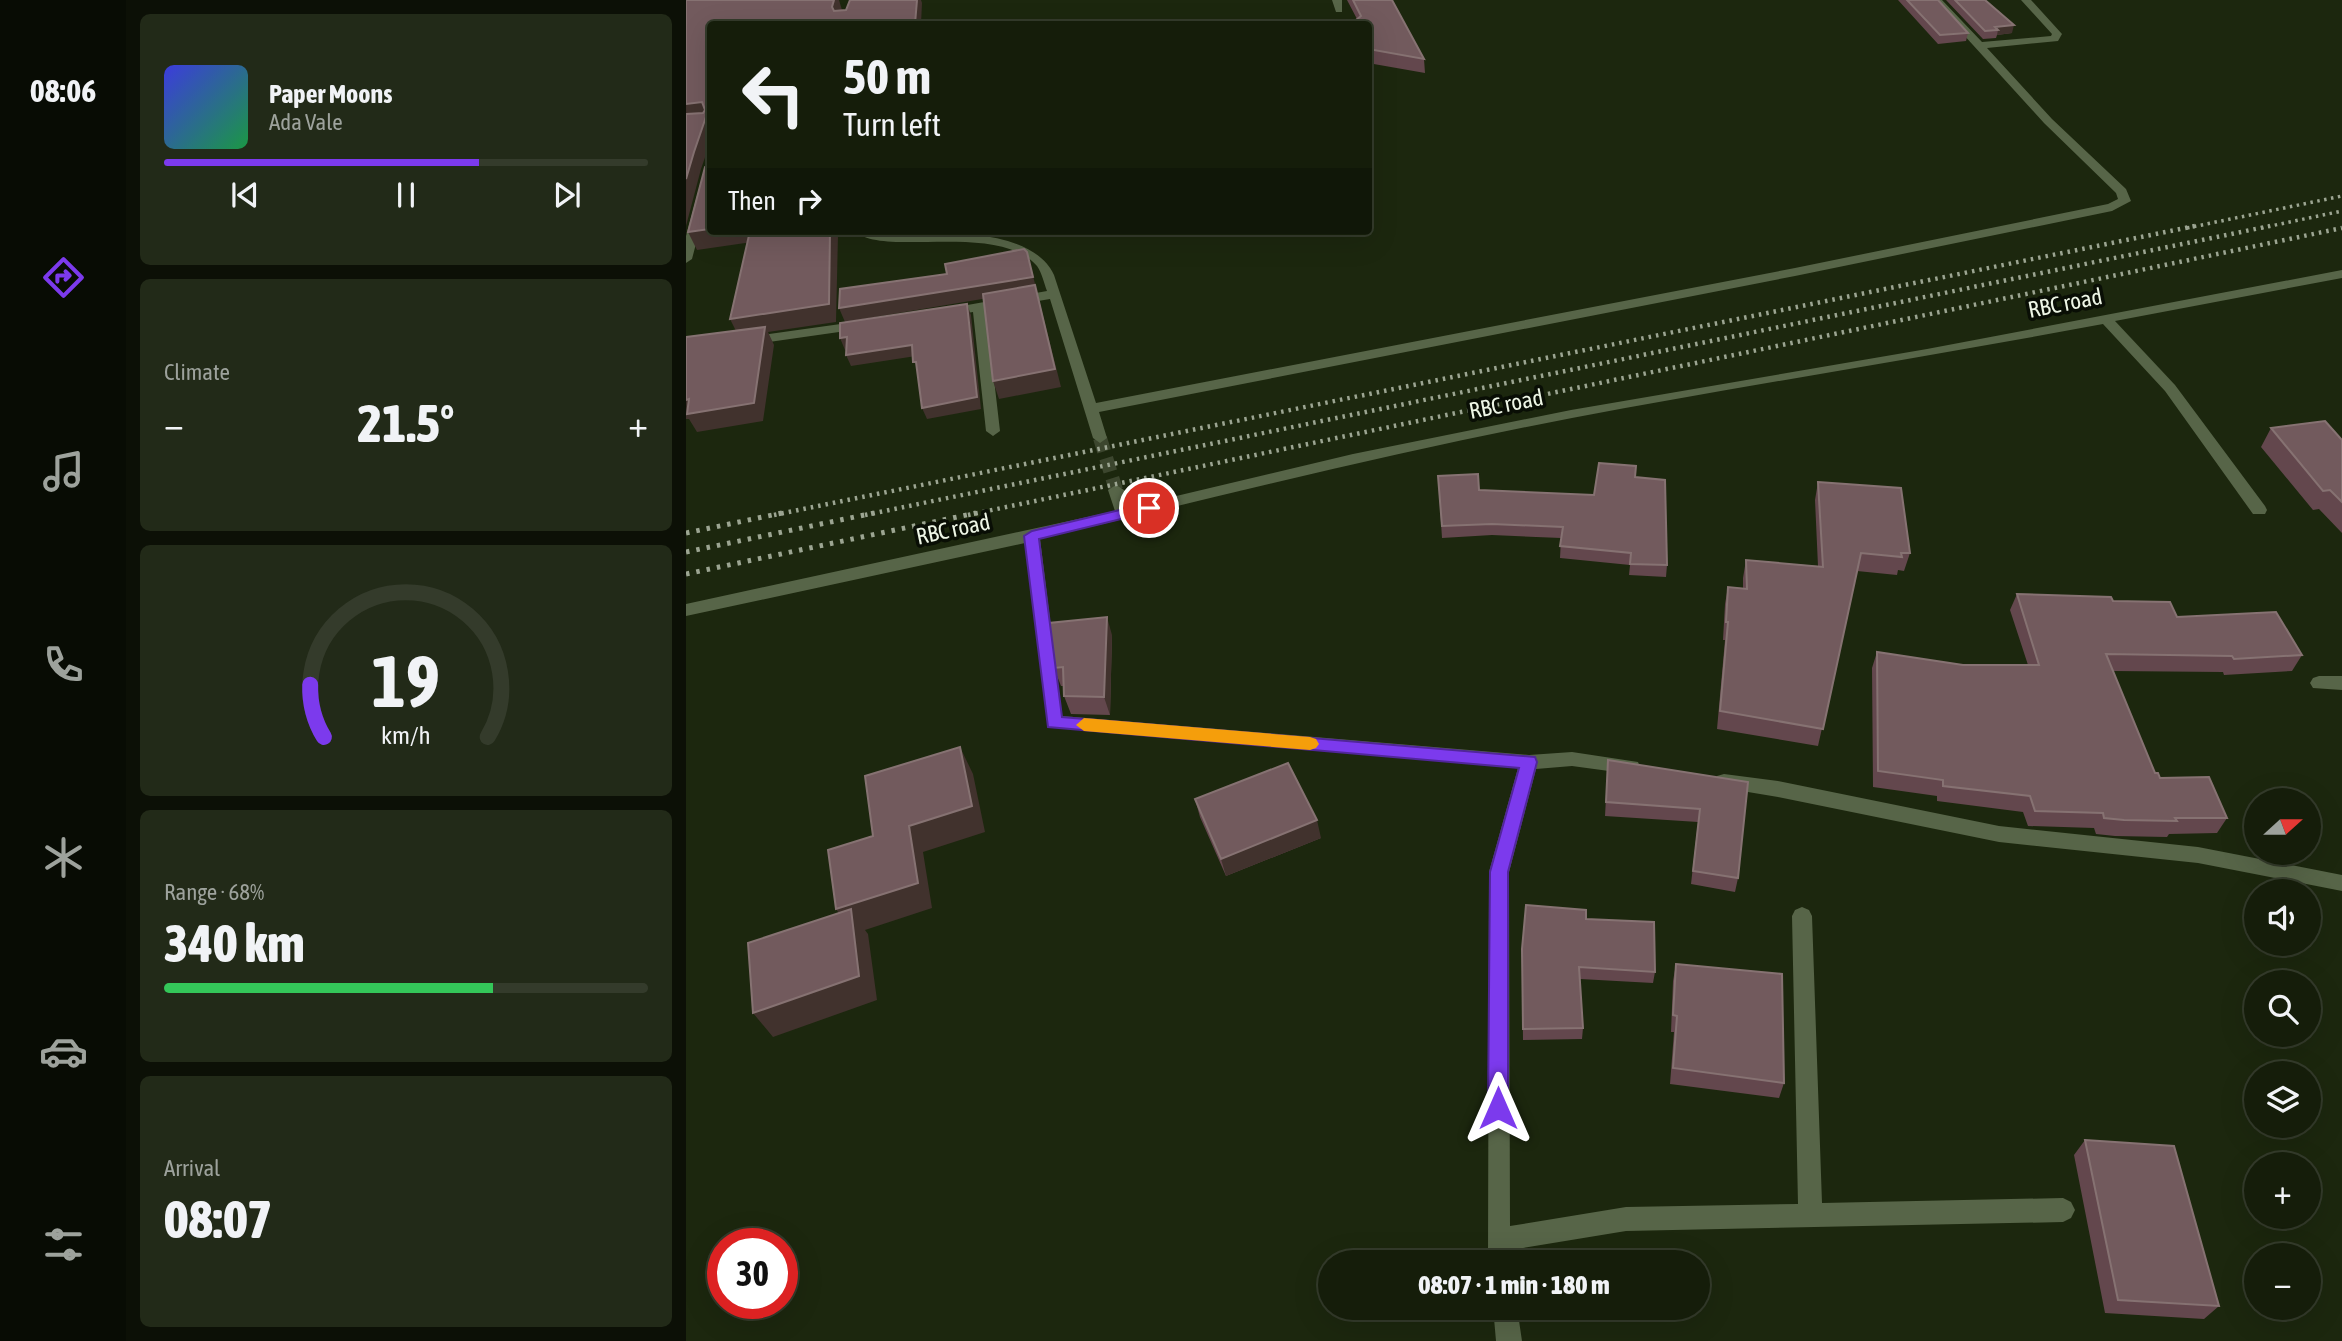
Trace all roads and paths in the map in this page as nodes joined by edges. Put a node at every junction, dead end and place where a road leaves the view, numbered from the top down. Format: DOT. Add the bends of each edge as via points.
graph roads {
  1 [pos="1937,0"];
  2 [pos="2026,0"];
  3 [pos="1977,46"];
  4 [pos="707,181"];
  5 [pos="867,235"];
  6 [pos="686,259"];
  7 [pos="2342,274"];
  8 [pos="1055,294"];
  9 [pos="979,307"];
  10 [pos="933,315"];
  11 [pos="2106,319"];
  12 [pos="874,323"];
  13 [pos="738,343"];
  14 [pos="1091,409"];
  15 [pos="993,430"];
  16 [pos="1100,438"];
  17 [pos="1116,490"];
  18 [pos="2259,510"];
  19 [pos="1124,514"];
  20 [pos="1032,536"];
  21 [pos="686,610"];
  22 [pos="2319,682"];
  23 [pos="2342,683"];
  24 [pos="1529,762"];
  25 [pos="1654,771"];
  26 [pos="1709,779"];
  27 [pos="2342,883"];
  28 [pos="1802,916"];
  29 [pos="2063,1210"];
  30 [pos="1810,1214"];
  31 [pos="1499,1250"];
  32 [pos="1503,1250"];
  33 [pos="1507,1320"];
  34 [pos="1509,1341"];
  1 -- 3 [label="street"];
  2 -- 3 [label="street" via="2057,34 2054,39"];
  3 -- 14 [label="street" via="2122,192 2125,201 1795,272"];
  4 -- 6 [label="street"];
  5 -- 8 [label="street" via="993,240 1022,248 1042,264"];
  7 -- 11 [label="street, RBC road"];
  8 -- 9 [label="street"];
  8 -- 14 [label="street"];
  9 -- 10 [label="street"];
  9 -- 15 [label="street"];
  11 -- 18 [label="street" via="2170,388"];
  11 -- 19 [label="street, RBC road" via="1572,414 1353,458"];
  12 -- 13 [label="street"];
  14 -- 16 [label="street"];
  17 -- 19 [label="street"];
  19 -- 20 [label="street, RBC road"];
  20 -- 21 [label="street, RBC road"];
  20 -- 24 [label="street" via="1054,722"];
  22 -- 23 [label="street"];
  24 -- 25 [label="street" via="1572,759"];
  24 -- 31 [label="street" via="1499,872"];
  26 -- 27 [label="street" via="1999,834 2198,855"];
  28 -- 30 [label="street"];
  29 -- 30 [label="street"];
  30 -- 32 [label="street" via="1626,1219"];
  33 -- 34 [label="street"];
}
